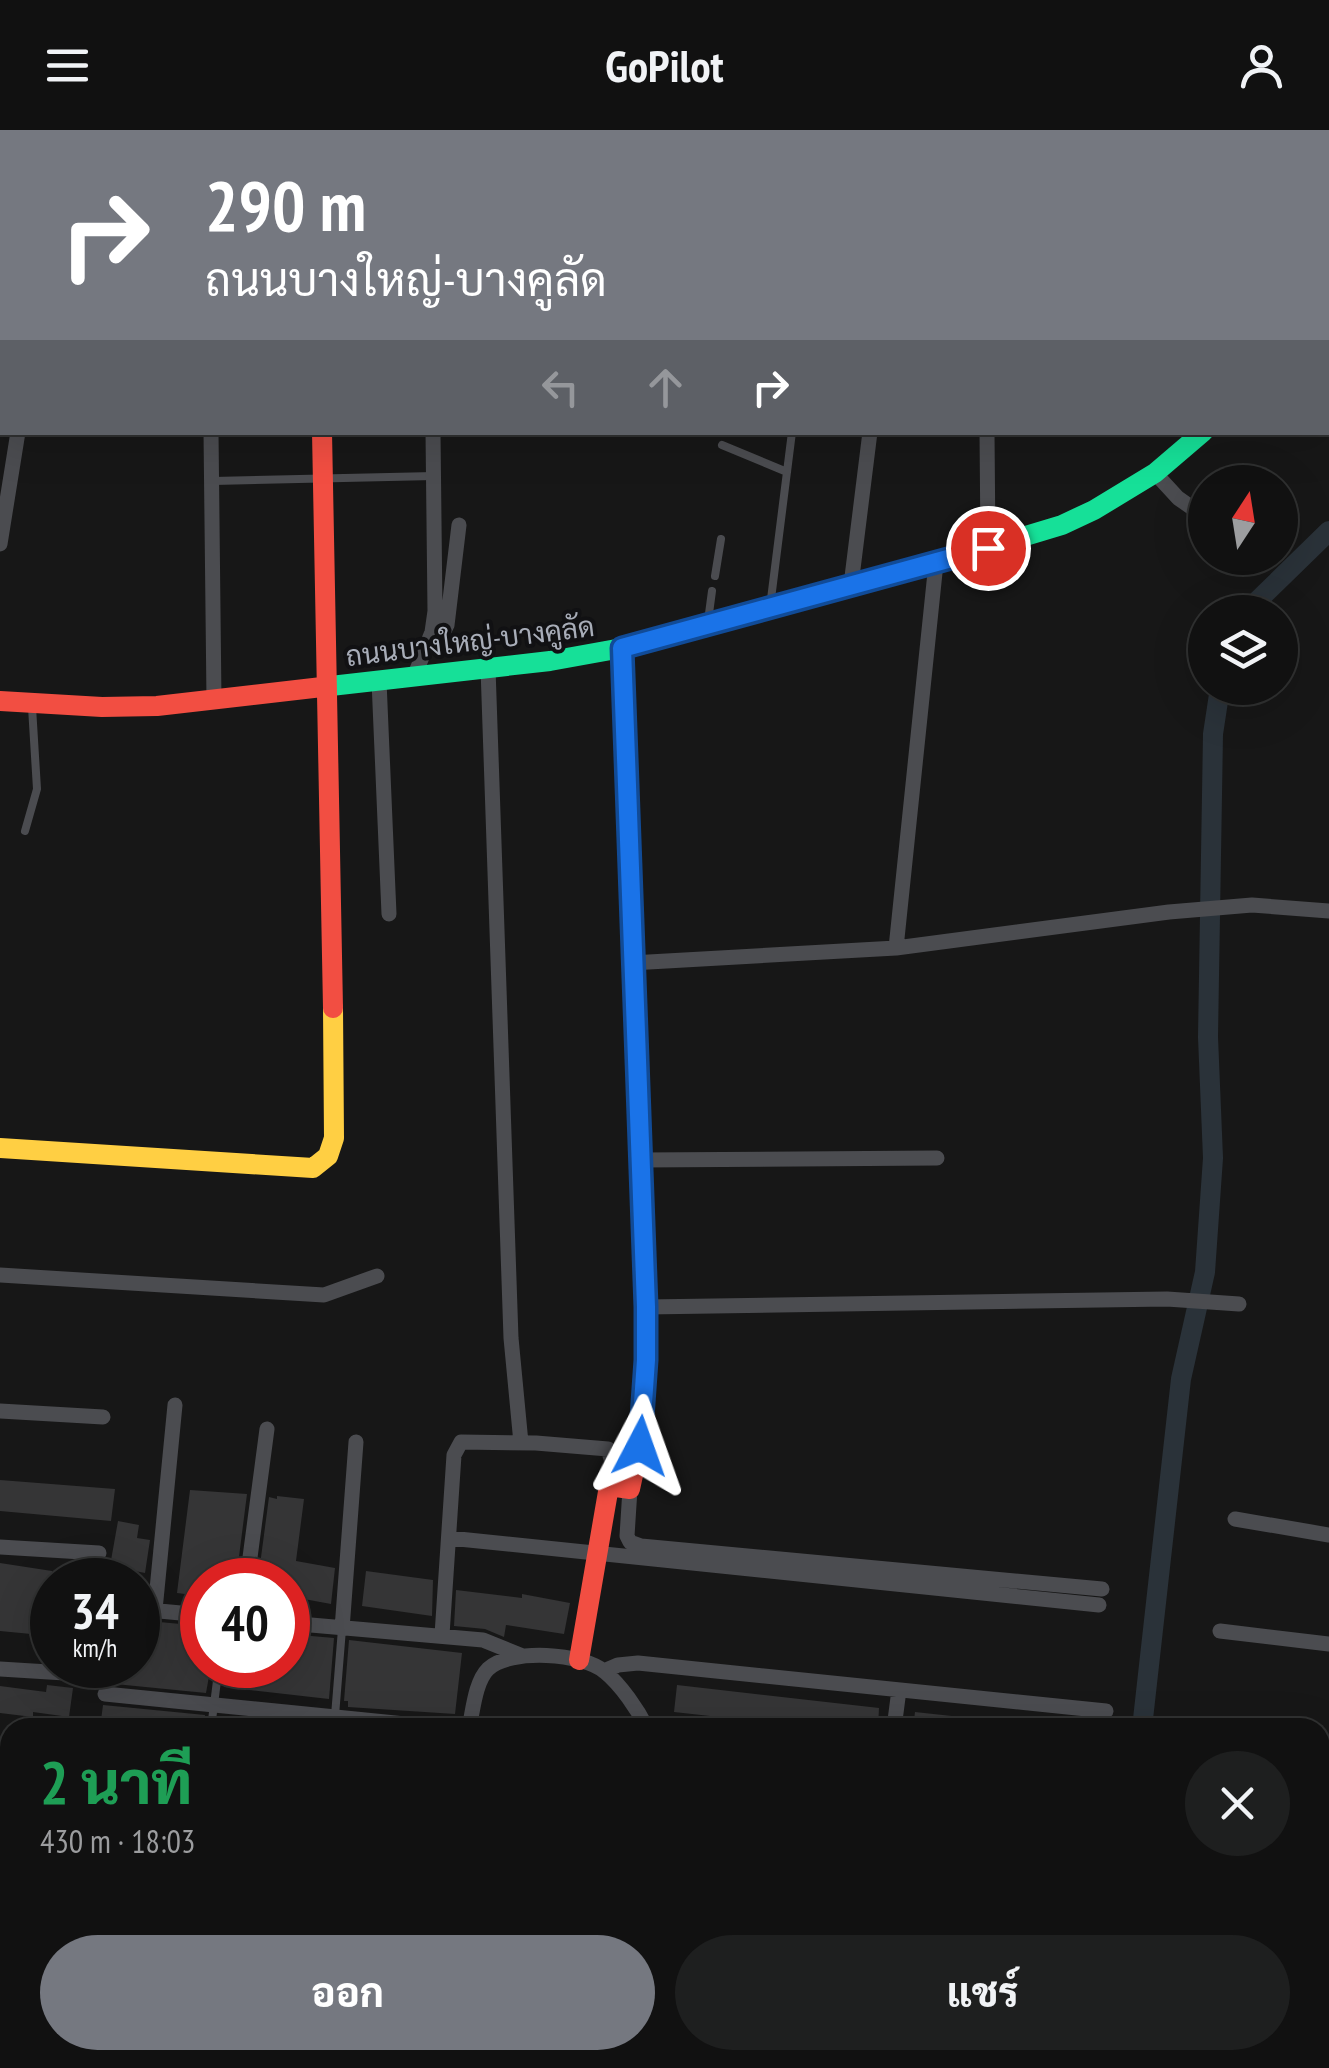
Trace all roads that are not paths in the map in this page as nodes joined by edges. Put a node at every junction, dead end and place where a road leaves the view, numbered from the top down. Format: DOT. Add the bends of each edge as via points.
graph roads {
  1 [pos="18,435"];
  2 [pos="210,435"];
  3 [pos="322,435"];
  4 [pos="433,435"];
  5 [pos="792,435"];
  6 [pos="870,435"];
  7 [pos="988,435"];
  8 [pos="1200,435"];
  9 [pos="722,445"];
  10 [pos="787,472"];
  11 [pos="1155,474"];
  12 [pos="323,476"];
  13 [pos="434,476"];
  14 [pos="209,481"];
  15 [pos="1188,505"];
  16 [pos="458,524"];
  17 [pos="721,539"];
  18 [pos="0,544"];
  19 [pos="988,548"];
  20 [pos="936,564"];
  21 [pos="714,576"];
  22 [pos="851,584"];
  23 [pos="712,591"];
  24 [pos="770,608"];
  25 [pos="708,625"];
  26 [pos="426,648"];
  27 [pos="622,648"];
  28 [pos="488,668"];
  29 [pos="414,676"];
  30 [pos="379,681"];
  31 [pos="327,688"];
  32 [pos="214,700"];
  33 [pos="0,701"];
  34 [pos="32,703"];
  35 [pos="25,830"];
  36 [pos="1329,911"];
  37 [pos="390,914"];
  38 [pos="896,948"];
  39 [pos="631,963"];
  40 [pos="0,1148"];
  41 [pos="938,1158"];
  42 [pos="640,1160"];
  43 [pos="0,1275"];
  44 [pos="377,1276"];
  45 [pos="1231,1303"];
  46 [pos="646,1307"];
  47 [pos="176,1405"];
  48 [pos="0,1411"];
  49 [pos="103,1417"];
  50 [pos="267,1429"];
  51 [pos="356,1442"];
  52 [pos="522,1443"];
  53 [pos="620,1488"];
  54 [pos="1235,1519"];
  55 [pos="1329,1534"];
  56 [pos="450,1538"];
  57 [pos="0,1547"];
  58 [pos="99,1553"];
  59 [pos="597,1554"];
  60 [pos="250,1558"];
  61 [pos="160,1561"];
  62 [pos="310,1624"];
  63 [pos="342,1628"];
  64 [pos="1220,1631"];
  65 [pos="442,1636"];
  66 [pos="1329,1644"];
  67 [pos="520,1655"];
  68 [pos="579,1660"];
  69 [pos="0,1669"];
  70 [pos="604,1670"];
  71 [pos="30,1671"];
  72 [pos="216,1688"];
  73 [pos="899,1690"];
  74 [pos="105,1694"];
  75 [pos="214,1706"];
  76 [pos="1106,1710"];
  77 [pos="212,1718"];
  78 [pos="299,1718"];
  79 [pos="335,1718"];
  80 [pos="472,1718"];
  81 [pos="640,1718"];
  82 [pos="895,1718"];
  1 -- 18 [label="street"];
  2 -- 14 [label="street"];
  3 -- 12 [label="street"];
  4 -- 13 [label="street"];
  5 -- 10 [label="lane"];
  6 -- 22 [label="street"];
  7 -- 19 [label="street"];
  8 -- 11 [label="street, ถนนบางใหญ่-บางคูลัด"];
  9 -- 10 [label="lane"];
  10 -- 24 [label="lane"];
  11 -- 15 [label="street"];
  11 -- 19 [label="street, ถนนบางใหญ่-บางคูลัด" via="1062,525"];
  12 -- 13 [label="lane"];
  12 -- 14 [label="lane"];
  12 -- 31 [label="street"];
  13 -- 26 [label="street" via="435,611"];
  14 -- 32 [label="street"];
  16 -- 26 [label="street" via="447,626"];
  17 -- 21 [label="lane"];
  19 -- 20 [label="street, ถนนบางใหญ่-บางคูลัด"];
  20 -- 22 [label="street, ถนนบางใหญ่-บางคูลัด"];
  20 -- 38 [label="street"];
  22 -- 24 [label="street, ถนนบางใหญ่-บางคูลัด"];
  23 -- 25 [label="lane"];
  24 -- 25 [label="street, ถนนบางใหญ่-บางคูลัด"];
  25 -- 27 [label="street, ถนนบางใหญ่-บางคูลัด"];
  26 -- 29 [label="street"];
  27 -- 28 [label="street, ถนนบางใหญ่-บางคูลัด"];
  27 -- 39 [label="street"];
  28 -- 29 [label="street, ถนนบางใหญ่-บางคูลัด"];
  28 -- 52 [label="street" via="510,1338"];
  29 -- 30 [label="street, ถนนบางใหญ่-บางคูลัด"];
  30 -- 31 [label="street, ถนนบางใหญ่-บางคูลัด"];
  30 -- 37 [label="street"];
  31 -- 32 [label="street, ถนนบางใหญ่-บางคูลัด"];
  31 -- 40 [label="street" via="334,1124 328,1158 313,1168"];
  32 -- 34 [label="street, ถนนบางใหญ่-บางคูลัด"];
  33 -- 34 [label="street, ถนนบางใหญ่-บางคูลัด"];
  34 -- 35 [label="lane" via="37,789"];
  36 -- 38 [label="street" via="1252,906 1169,912"];
  38 -- 39 [label="street"];
  39 -- 42 [label="street"];
  41 -- 42 [label="street"];
  42 -- 46 [label="street"];
  43 -- 44 [label="street" via="324,1294"];
  45 -- 46 [label="street"];
  46 -- 53 [label="street" via="640,1446"];
  47 -- 61 [label="street"];
  48 -- 49 [label="street"];
  50 -- 60 [label="street"];
  51 -- 63 [label="street"];
  52 -- 53 [label="street" via="608,1450"];
  52 -- 56 [label="street" via="467,1440 457,1446"];
  53 -- 59 [label="street"];
  53 -- 59 [label="street" via="627,1536 641,1546 1100,1597"];
  54 -- 55 [label="street"];
  56 -- 59 [label="street"];
  56 -- 65 [label="street"];
  57 -- 58 [label="street"];
  59 -- 68 [label="street"];
  62 -- 63 [label="street"];
  63 -- 65 [label="street"];
  63 -- 79 [label="lane"];
  64 -- 66 [label="street"];
  65 -- 67 [label="street" via="483,1640"];
  67 -- 68 [label="street"];
  67 -- 80 [label="street" via="483,1676"];
  68 -- 70 [label="street"];
  69 -- 71 [label="street"];
  70 -- 73 [label="street" via="638,1663"];
  70 -- 81 [label="street"];
  72 -- 75 [label="lane"];
  73 -- 76 [label="street"];
  73 -- 82 [label="street"];
  74 -- 75 [label="street"];
  75 -- 77 [label="lane"];
  75 -- 78 [label="street"];
}
